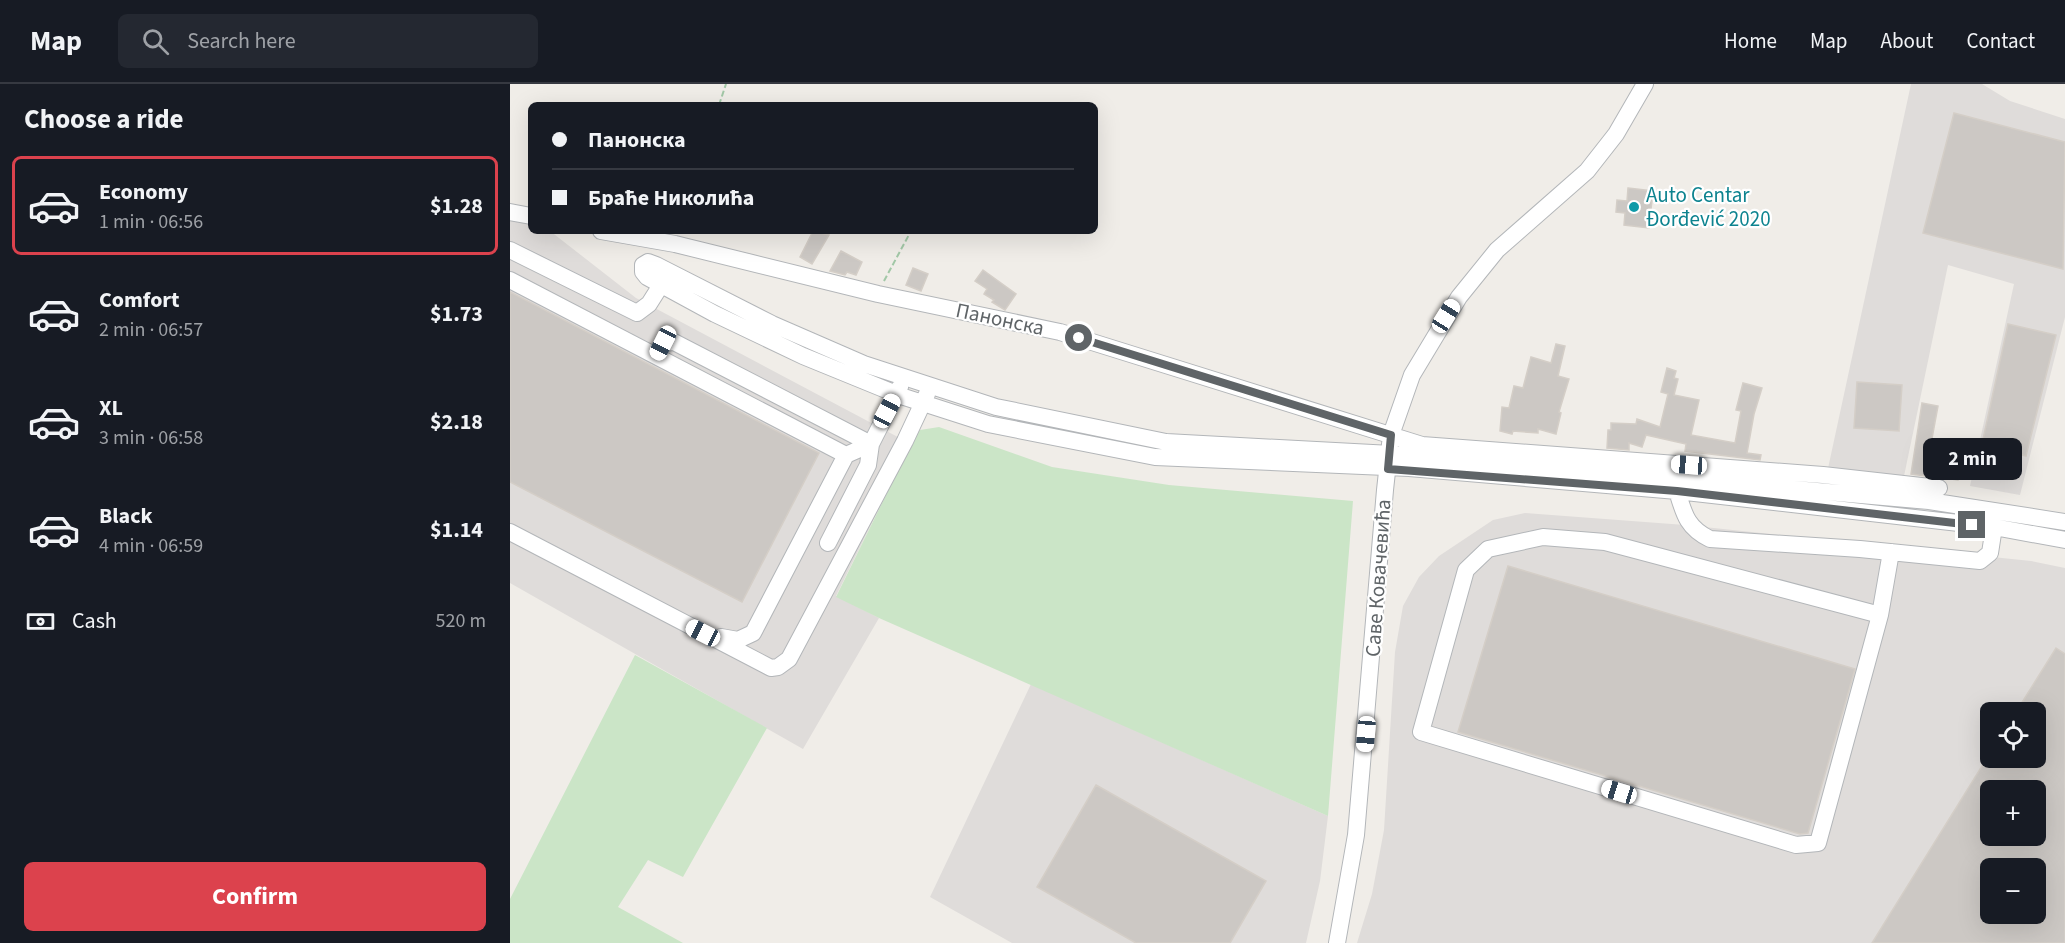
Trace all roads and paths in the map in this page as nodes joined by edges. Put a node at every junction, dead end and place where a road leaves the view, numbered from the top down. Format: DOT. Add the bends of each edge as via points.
graph roads {
  1 [pos="726,84"];
  2 [pos="1645,84"];
  3 [pos="720,102"];
  4 [pos="510,212"];
  5 [pos="528,215"];
  6 [pos="618,234"];
  7 [pos="909,234"];
  8 [pos="510,250"];
  9 [pos="510,280"];
  10 [pos="661,285"];
  11 [pos="878,294"];
  12 [pos="656,356"];
  13 [pos="905,377"];
  14 [pos="931,386"];
  15 [pos="896,394"];
  16 [pos="923,403"];
  17 [pos="1391,435"];
  18 [pos="871,444"];
  19 [pos="846,455"];
  20 [pos="1388,461"];
  21 [pos="1939,488"];
  22 [pos="1677,491"];
  23 [pos="2065,522"];
  24 [pos="1994,527"];
  25 [pos="510,532"];
  26 [pos="2065,540"];
  27 [pos="828,543"];
  28 [pos="1891,552"];
  29 [pos="1880,615"];
  30 [pos="703,633"];
  31 [pos="1337,943"];
  1 -- 3 [label="path"];
  2 -- 17 [label="street, Саве Ковачевића" via="1616,135 1587,171 1497,250 1465,288 1412,375"];
  4 -- 5 [label="street"];
  6 -- 11 [label="street, Панонска" via="675,244"];
  7 -- 11 [label="path"];
  8 -- 10 [label="street" via="637,313 649,304"];
  9 -- 12 [label="street"];
  10 -- 13 [label="street" via="647,277 643,265 656,265 772,324 864,364"];
  10 -- 15 [label="street" via="803,356"];
  11 -- 17 [label="street, Панонска" via="1060,332"];
  12 -- 18 [label="street" via="663,343 674,342"];
  12 -- 19 [label="street"];
  13 -- 14 [label="street"];
  13 -- 15 [label="street"];
  14 -- 16 [label="street"];
  14 -- 20 [label="street" via="996,407 1166,442"];
  15 -- 16 [label="street"];
  15 -- 18 [label="street"];
  16 -- 20 [label="street" via="988,424 1155,457"];
  16 -- 30 [label="street" via="785,664 771,668"];
  17 -- 20 [label="street, Саве Ковачевића"];
  17 -- 21 [label="street, Панонска" via="1422,445"];
  18 -- 19 [label="street"];
  18 -- 27 [label="street" via="868,465"];
  19 -- 30 [label="street" via="750,636 738,640"];
  20 -- 22 [label="street"];
  20 -- 23 [label="street" via="1929,501"];
  20 -- 31 [label="street, Саве Ковачевића" via="1356,835"];
  22 -- 24 [label="street"];
  22 -- 28 [label="street" via="1695,532 1710,539"];
  24 -- 26 [label="street"];
  24 -- 28 [label="street" via="1990,553 1980,561"];
  25 -- 30 [label="street"];
  28 -- 29 [label="street"];
  29 -- 29 [label="street" via="1605,542 1543,537 1488,549 1466,570 1421,732 1796,845 1818,843"];
}
